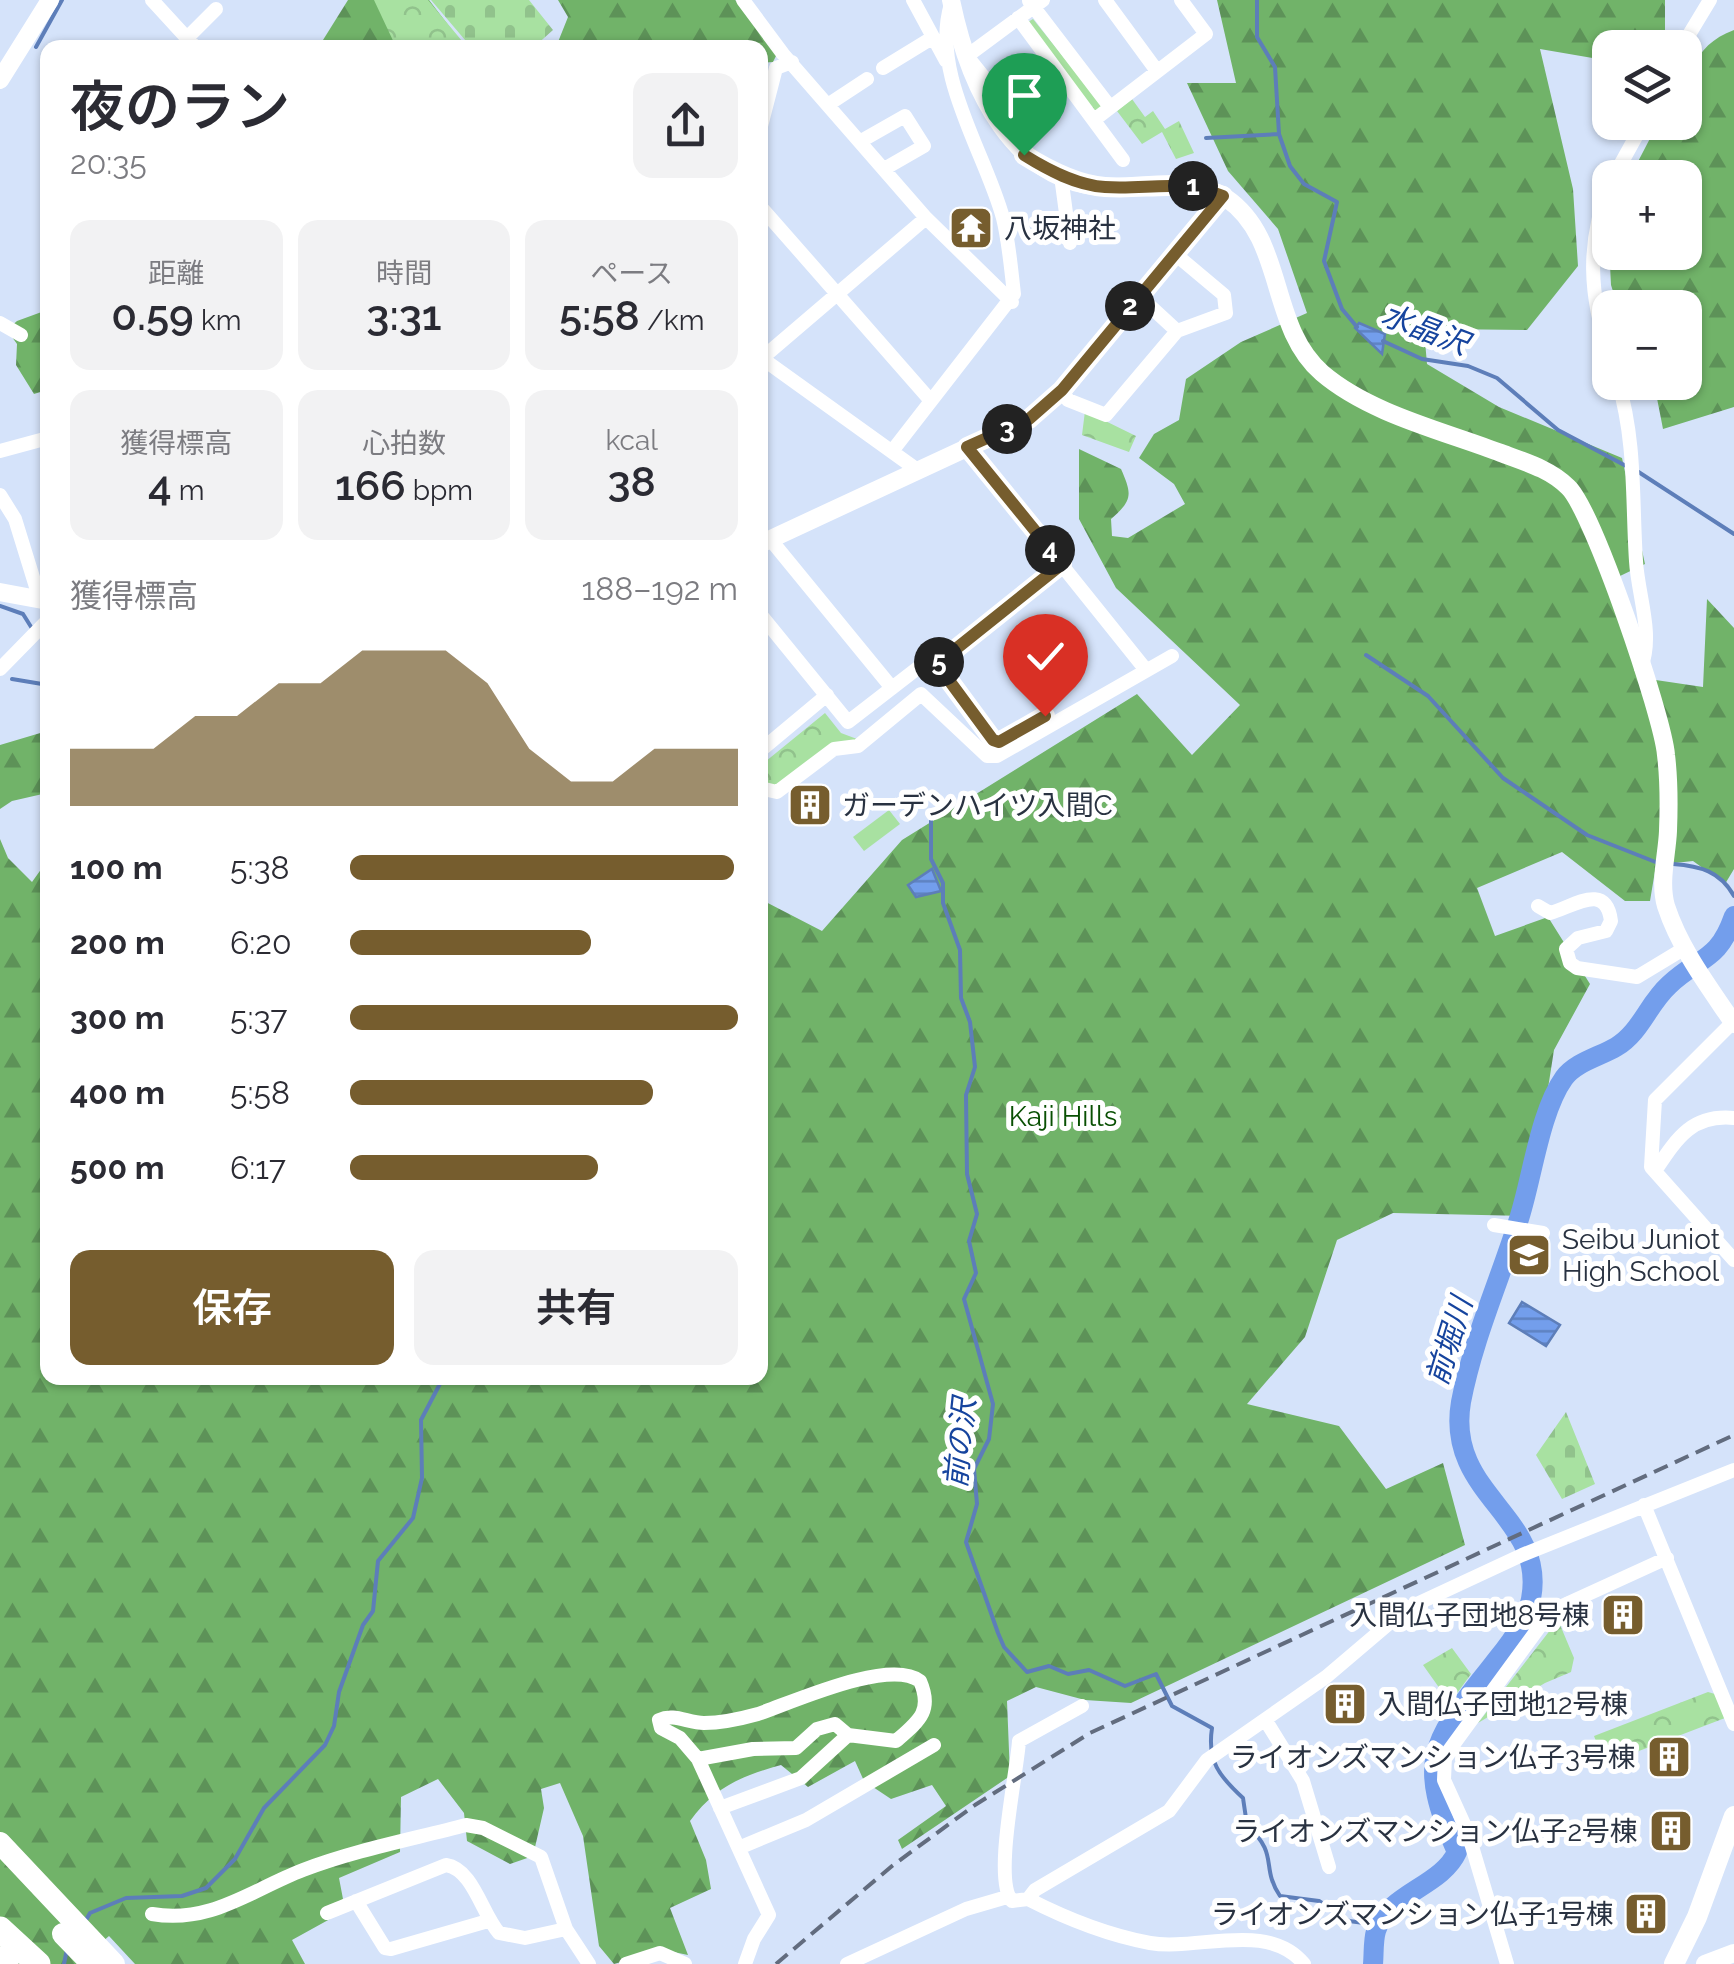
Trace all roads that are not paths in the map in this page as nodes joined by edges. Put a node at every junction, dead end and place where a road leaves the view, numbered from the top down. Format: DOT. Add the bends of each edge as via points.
graph roads {
  1 [pos="50,0"];
  2 [pos="152,0"];
  3 [pos="743,0"];
  4 [pos="913,0"];
  5 [pos="1105,0"];
  6 [pos="1181,0"];
  7 [pos="1710,0"];
  8 [pos="951,2"];
  9 [pos="1035,2"];
  10 [pos="216,9"];
  11 [pos="1018,18"];
  12 [pos="1692,30"];
  13 [pos="932,38"];
  14 [pos="188,40"];
  15 [pos="193,40"];
  16 [pos="958,61"];
  17 [pos="792,62"];
  18 [pos="768,68"];
  19 [pos="884,68"];
  20 [pos="1158,71"];
  21 [pos="0,80"];
  22 [pos="866,80"];
  23 [pos="829,104"];
  24 [pos="1110,107"];
  25 [pos="1094,120"];
  26 [pos="1032,138"];
  27 [pos="861,141"];
  28 [pos="1123,160"];
  29 [pos="884,169"];
  30 [pos="1061,176"];
  31 [pos="1223,196"];
  32 [pos="768,215"];
  33 [pos="926,218"];
  34 [pos="1070,243"];
  35 [pos="1175,254"];
  36 [pos="837,294"];
  37 [pos="1139,296"];
  38 [pos="1012,302"];
  39 [pos="0,322"];
  40 [pos="1177,331"];
  41 [pos="21,335"];
  42 [pos="768,352"];
  43 [pos="768,363"];
  44 [pos="1062,390"];
  45 [pos="1621,400"];
  46 [pos="931,402"];
  47 [pos="40,440"];
  48 [pos="967,447"];
  49 [pos="893,450"];
  50 [pos="0,451"];
  51 [pos="916,469"];
  52 [pos="0,495"];
  53 [pos="768,540"];
  54 [pos="768,544"];
  55 [pos="1062,564"];
  56 [pos="40,590"];
  57 [pos="0,592"];
  58 [pos="40,600"];
  59 [pos="768,624"];
  60 [pos="40,628"];
  61 [pos="1172,656"];
  62 [pos="937,664"];
  63 [pos="0,669"];
  64 [pos="1640,669"];
  65 [pos="1146,670"];
  66 [pos="892,688"];
  67 [pos="826,694"];
  68 [pos="1045,716"];
  69 [pos="768,744"];
  70 [pos="768,790"];
  71 [pos="1538,906"];
  72 [pos="1686,950"];
  73 [pos="1733,1023"];
  74 [pos="1734,1118"];
  75 [pos="1655,1171"];
  76 [pos="1494,1224"];
  77 [pos="1543,1232"];
  78 [pos="1734,1260"];
  79 [pos="1734,1470"];
  80 [pos="1644,1505"];
  81 [pos="1667,1558"];
  82 [pos="1082,1706"];
  83 [pos="1266,1721"];
  84 [pos="1734,1724"];
  85 [pos="848,1735"];
  86 [pos="896,1741"];
  87 [pos="934,1744"];
  88 [pos="910,1758"];
  89 [pos="698,1760"];
  90 [pos="720,1808"];
  91 [pos="1734,1816"];
  92 [pos="0,1843"];
  93 [pos="741,1847"];
  94 [pos="0,1865"];
  95 [pos="1329,1867"];
  96 [pos="1007,1897"];
  97 [pos="1028,1899"];
  98 [pos="356,1901"];
  99 [pos="49,1908"];
  100 [pos="328,1913"];
  101 [pos="152,1914"];
  102 [pos="488,1920"];
  103 [pos="0,1929"];
  104 [pos="566,1929"];
  105 [pos="1734,1953"];
  106 [pos="0,1959"];
  107 [pos="98,1959"];
  108 [pos="6,1964"];
  109 [pos="38,1964"];
  110 [pos="589,1964"];
  111 [pos="626,1964"];
  112 [pos="685,1964"];
  113 [pos="745,1964"];
  114 [pos="847,1964"];
  115 [pos="1304,1964"];
  116 [pos="1508,1964"];
  117 [pos="1674,1964"];
  118 [pos="1705,1964"];
  1 -- 21 [label="street"];
  2 -- 14 [label="street"];
  3 -- 17 [label="street"];
  4 -- 13 [label="street"];
  5 -- 20 [label="street"];
  6 -- 20 [label="street" via="1206,34"];
  7 -- 12 [label="street"];
  8 -- 16 [label="street"];
  9 -- 11 [label="street"];
  9 -- 24 [label="street"];
  10 -- 15 [label="street"];
  11 -- 16 [label="street"];
  11 -- 25 [label="street"];
  13 -- 16 [label="street"];
  13 -- 19 [label="street"];
  16 -- 26 [label="street"];
  16 -- 30 [label="street" via="1008,140"];
  16 -- 38 [label="street" via="964,120 1003,218"];
  17 -- 18 [label="street"];
  17 -- 23 [label="street"];
  20 -- 24 [label="street"];
  22 -- 23 [label="street"];
  23 -- 27 [label="street"];
  24 -- 25 [label="street"];
  25 -- 28 [label="street"];
  27 -- 29 [label="street"];
  27 -- 29 [label="street" via="906,116 924,146"];
  29 -- 33 [label="street"];
  30 -- 31 [label="street" via="1104,187 1171,182"];
  30 -- 34 [label="street"];
  31 -- 35 [label="street"];
  31 -- 64 [label="street" via="1253,225 1288,330 1320,371 1368,401 1537,467 1572,490 1591,521"];
  32 -- 36 [label="street"];
  33 -- 36 [label="street"];
  33 -- 38 [label="street"];
  35 -- 37 [label="street"];
  35 -- 40 [label="street" via="1224,295 1226,313"];
  36 -- 42 [label="street"];
  36 -- 46 [label="street"];
  37 -- 40 [label="street"];
  37 -- 44 [label="street"];
  38 -- 46 [label="street"];
  39 -- 41 [label="street"];
  40 -- 44 [label="street" via="1106,415 1068,400"];
  43 -- 49 [label="street"];
  44 -- 48 [label="street" via="1029,419"];
  45 -- 64 [label="street" via="1648,649"];
  46 -- 49 [label="street"];
  47 -- 50 [label="street"];
  48 -- 51 [label="street"];
  48 -- 55 [label="street"];
  49 -- 51 [label="street"];
  51 -- 53 [label="street"];
  52 -- 56 [label="street"];
  54 -- 66 [label="street"];
  55 -- 62 [label="street"];
  55 -- 65 [label="street"];
  57 -- 58 [label="street"];
  59 -- 67 [label="street"];
  60 -- 63 [label="street"];
  61 -- 65 [label="street"];
  62 -- 66 [label="street" via="932,657"];
  62 -- 68 [label="street" via="993,740"];
  64 -- 72 [label="street" via="1666,750 1666,905"];
  65 -- 70 [label="street" via="992,758 920,694 858,746 834,749 777,792"];
  66 -- 67 [label="street" via="848,722"];
  67 -- 69 [label="street"];
  71 -- 72 [label="street" via="1550,913 1589,897 1609,910 1606,931 1566,948 1577,968 1638,976"];
  72 -- 73 [label="street"];
  73 -- 75 [label="street" via="1656,1100 1650,1157"];
  74 -- 75 [label="street" via="1692,1124"];
  75 -- 78 [label="street"];
  76 -- 77 [label="street"];
  79 -- 80 [label="street"];
  80 -- 81 [label="street"];
  80 -- 83 [label="street" via="1391,1616"];
  81 -- 84 [label="street"];
  81 -- 116 [label="street" via="1550,1611 1444,1756 1444,1780"];
  82 -- 96 [label="street" via="1019,1742 1004,1858"];
  83 -- 95 [label="street" via="1303,1782"];
  83 -- 97 [label="street" via="1211,1757 1170,1811"];
  85 -- 86 [label="street"];
  85 -- 89 [label="street" via="836,1724 817,1729 796,1748"];
  85 -- 90 [label="street" via="801,1778"];
  86 -- 88 [label="street"];
  86 -- 89 [label="street" via="927,1710 920,1681 904,1673 836,1686 736,1720 659,1720"];
  87 -- 88 [label="street"];
  88 -- 93 [label="street" via="806,1820"];
  89 -- 90 [label="street"];
  90 -- 93 [label="street"];
  91 -- 117 [label="main road"];
  92 -- 99 [label="highway"];
  93 -- 113 [label="street" via="769,1915"];
  94 -- 99 [label="highway"];
  96 -- 97 [label="street"];
  96 -- 114 [label="street"];
  97 -- 115 [label="street" via="1078,1924 1149,1943 1278,1944"];
  98 -- 100 [label="street"];
  98 -- 102 [label="street" via="385,1948"];
  98 -- 102 [label="street" via="454,1866"];
  99 -- 107 [label="highway"];
  101 -- 104 [label="street" via="214,1912 304,1870 466,1825 540,1857"];
  102 -- 104 [label="street" via="510,1938"];
  103 -- 109 [label="highway"];
  104 -- 110 [label="street"];
  105 -- 118 [label="street"];
  106 -- 108 [label="highway"];
  111 -- 112 [label="street" via="660,1953"];
}
